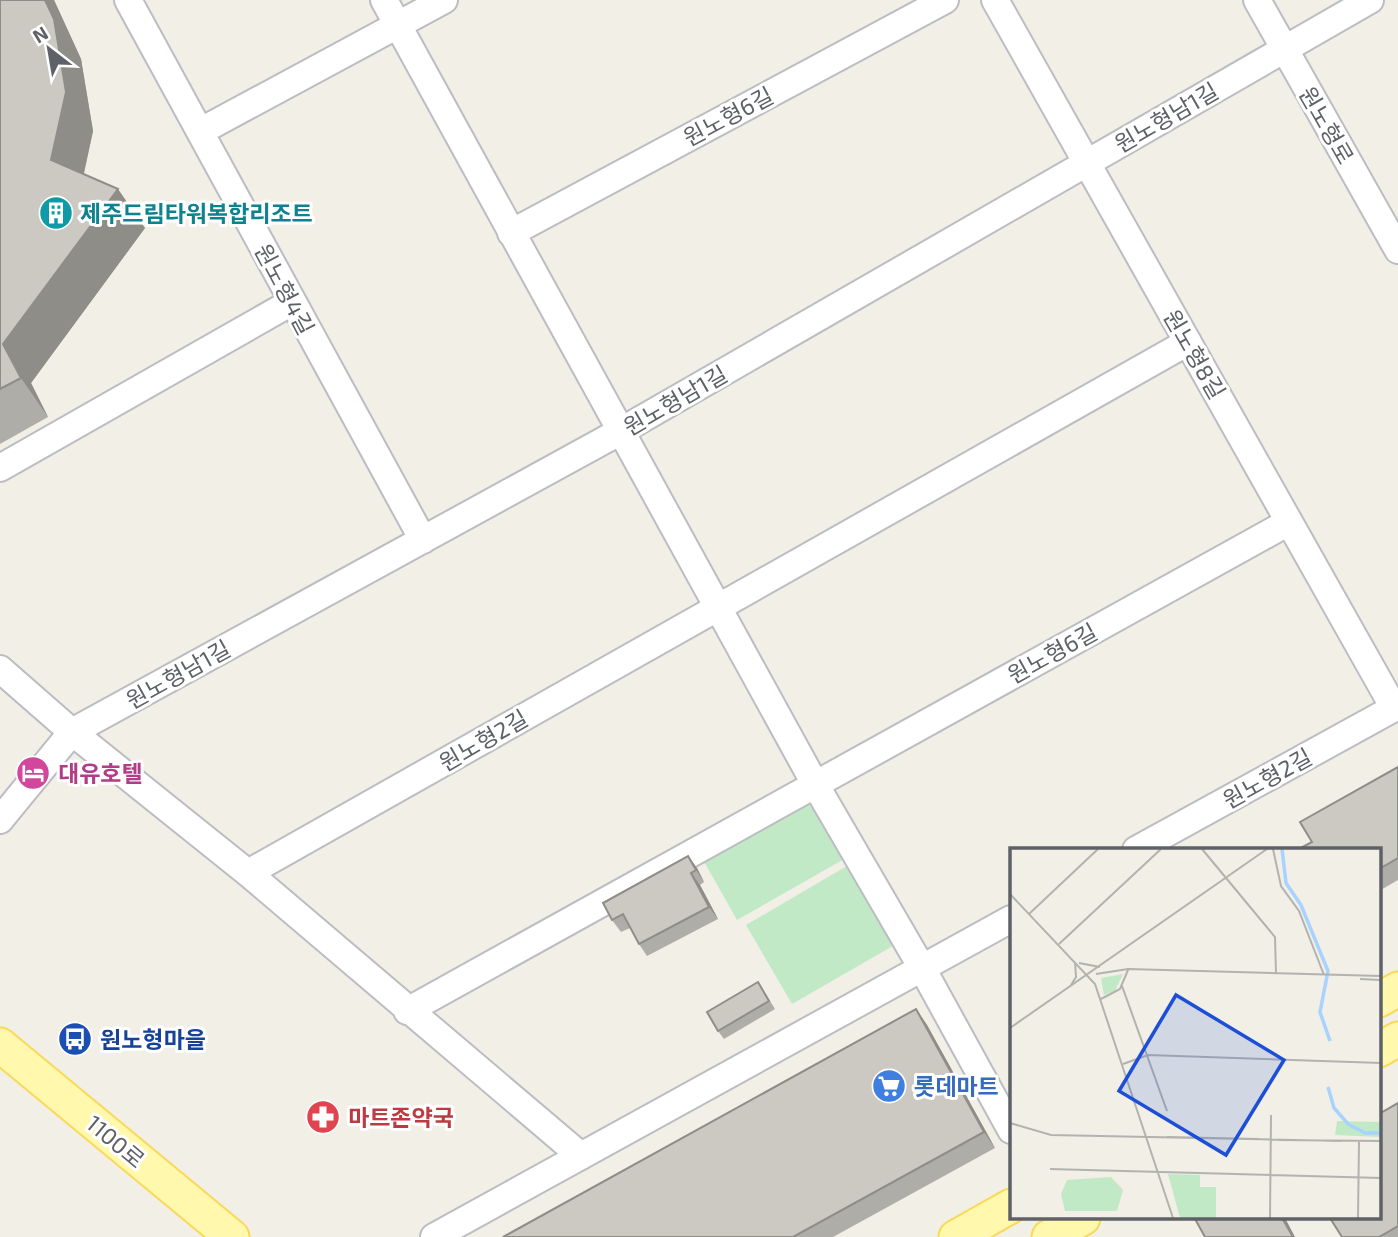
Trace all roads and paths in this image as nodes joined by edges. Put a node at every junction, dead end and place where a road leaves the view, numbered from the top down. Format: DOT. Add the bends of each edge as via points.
graph roads {
  1 [pos="128,0"];
  2 [pos="384,0"];
  3 [pos="444,0"];
  4 [pos="945,0"];
  5 [pos="995,0"];
  6 [pos="1257,0"];
  7 [pos="1370,0"];
  8 [pos="397,25"];
  9 [pos="1282,49"];
  10 [pos="201,131"];
  11 [pos="1086,163"];
  12 [pos="512,233"];
  13 [pos="1398,250"];
  14 [pos="292,302"];
  15 [pos="1188,342"];
  16 [pos="621,431"];
  17 [pos="0,468"];
  18 [pos="1289,522"];
  19 [pos="424,540"];
  20 [pos="717,607"];
  21 [pos="0,668"];
  22 [pos="1396,707"];
  23 [pos="72,732"];
  24 [pos="815,784"];
  25 [pos="0,820"];
  26 [pos="1140,848"];
  27 [pos="248,873"];
  28 [pos="1010,920"];
  29 [pos="922,968"];
  30 [pos="1398,989"];
  31 [pos="1380,999"];
  32 [pos="407,1012"];
  33 [pos="1398,1039"];
  34 [pos="0,1045"];
  35 [pos="1380,1049"];
  36 [pos="1010,1128"];
  37 [pos="581,1156"];
  38 [pos="1010,1207"];
  39 [pos="1079,1220"];
  40 [pos="232,1237"];
  41 [pos="434,1237"];
  42 [pos="956,1237"];
  43 [pos="1049,1237"];
  1 -- 10 [label="street, 원노형4길"];
  2 -- 8 [label="street"];
  3 -- 8 [label="street"];
  4 -- 12 [label="street, 원노형6길"];
  5 -- 11 [label="street, 원노형8길"];
  6 -- 9 [label="street, 원노형로"];
  7 -- 9 [label="street, 원노형남1길"];
  8 -- 10 [label="street"];
  8 -- 12 [label="street"];
  9 -- 11 [label="street, 원노형남1길"];
  9 -- 13 [label="street, 원노형로"];
  10 -- 14 [label="street, 원노형4길"];
  11 -- 15 [label="street, 원노형8길"];
  11 -- 16 [label="street, 원노형남1길"];
  12 -- 16 [label="street"];
  14 -- 17 [label="street"];
  14 -- 19 [label="street, 원노형4길"];
  15 -- 18 [label="street, 원노형8길"];
  15 -- 20 [label="street"];
  16 -- 19 [label="street, 원노형남1길"];
  16 -- 20 [label="street"];
  18 -- 22 [label="street, 원노형8길"];
  18 -- 24 [label="street, 원노형6길"];
  19 -- 23 [label="street, 원노형남1길"];
  20 -- 24 [label="street"];
  20 -- 27 [label="street, 원노형2길"];
  21 -- 23 [label="street"];
  22 -- 26 [label="street, 원노형2길"];
  23 -- 25 [label="street, 원노형남1길"];
  23 -- 27 [label="street"];
  24 -- 29 [label="street"];
  24 -- 32 [label="street"];
  27 -- 32 [label="street"];
  28 -- 29 [label="street"];
  29 -- 36 [label="street"];
  29 -- 37 [label="street"];
  30 -- 31 [label="main road"];
  32 -- 37 [label="street"];
  33 -- 35 [label="main road"];
  34 -- 40 [label="main road, 1100로"];
  37 -- 41 [label="street"];
  38 -- 42 [label="main road"];
  39 -- 43 [label="main road"];
}
